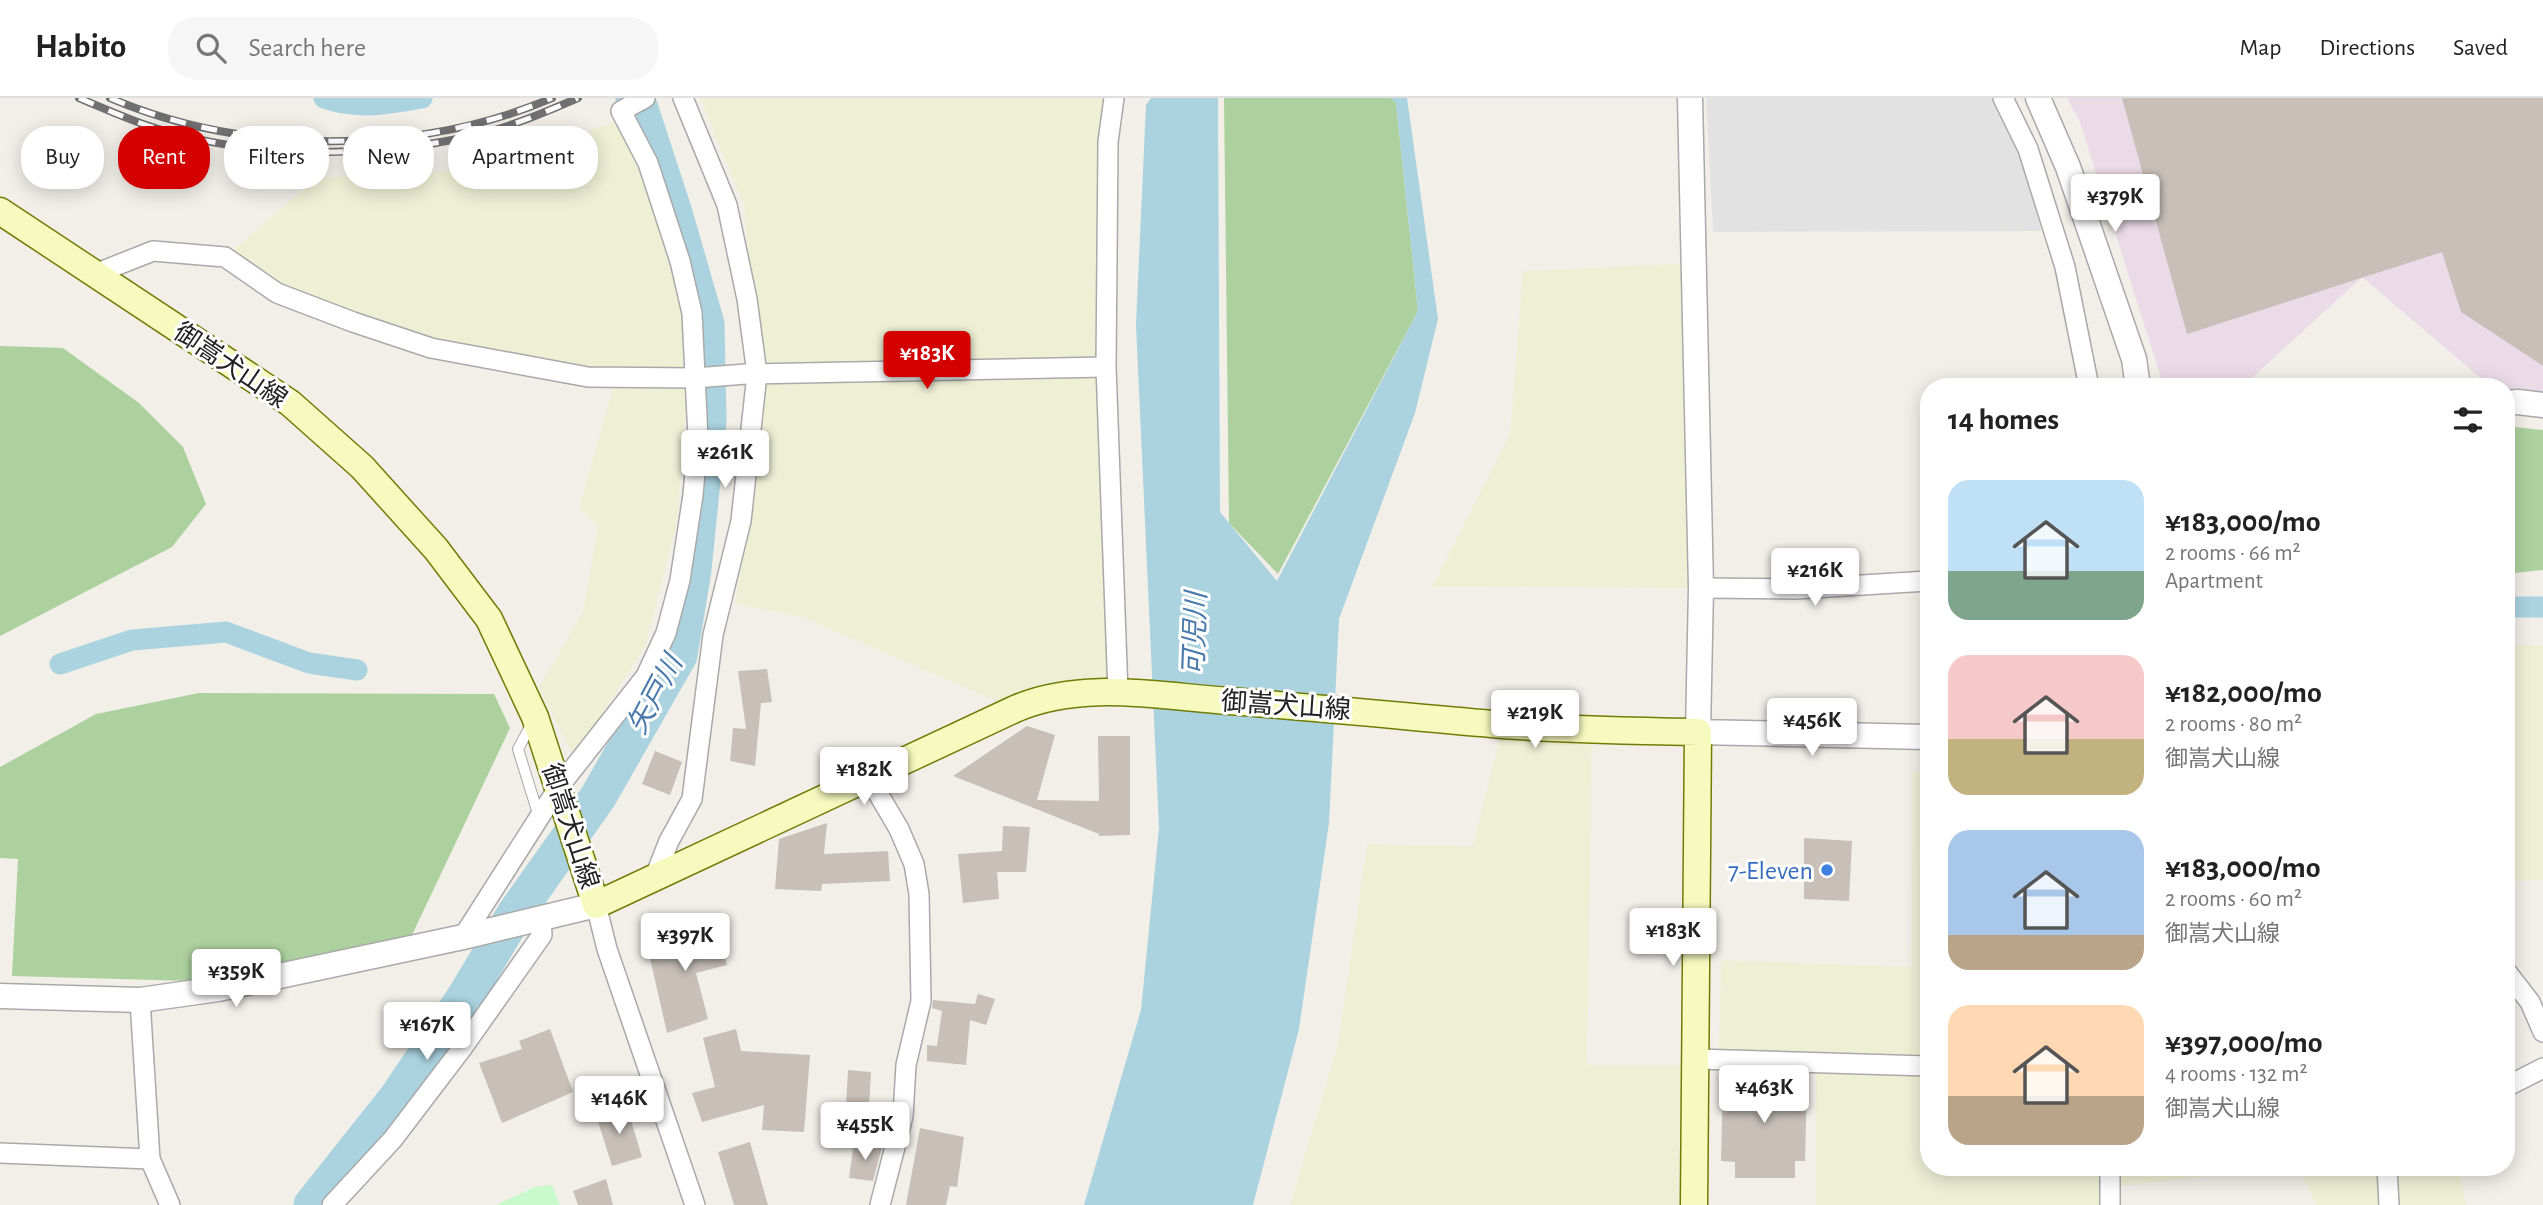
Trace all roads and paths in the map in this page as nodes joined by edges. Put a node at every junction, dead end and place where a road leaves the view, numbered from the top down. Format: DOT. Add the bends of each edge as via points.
graph roads {
  1 [pos="645,98"];
  2 [pos="682,98"];
  3 [pos="1114,98"];
  4 [pos="1690,98"];
  5 [pos="2003,98"];
  6 [pos="2038,98"];
  7 [pos="3,218"];
  8 [pos="95,274"];
  9 [pos="1106,367"];
  10 [pos="752,374"];
  11 [pos="695,378"];
  12 [pos="2088,378"];
  13 [pos="2137,378"];
  14 [pos="2515,402"];
  15 [pos="2543,405"];
  16 [pos="1920,581"];
  17 [pos="1701,588"];
  18 [pos="1125,693"];
  19 [pos="535,717"];
  20 [pos="1698,732"];
  21 [pos="1920,737"];
  22 [pos="869,778"];
  23 [pos="558,788"];
  24 [pos="539,818"];
  25 [pos="654,879"];
  26 [pos="596,905"];
  27 [pos="541,918"];
  28 [pos="463,937"];
  29 [pos="2515,983"];
  30 [pos="0,996"];
  31 [pos="141,1000"];
  32 [pos="2543,1032"];
  33 [pos="1696,1059"];
  34 [pos="1920,1066"];
  35 [pos="2543,1068"];
  36 [pos="2515,1082"];
  37 [pos="0,1153"];
  38 [pos="150,1159"];
  39 [pos="2110,1176"];
  40 [pos="2387,1176"];
  41 [pos="170,1205"];
  42 [pos="332,1205"];
  43 [pos="695,1205"];
  44 [pos="880,1205"];
  45 [pos="1694,1205"];
  46 [pos="2110,1205"];
  47 [pos="2389,1205"];
  1 -- 11 [label="street" via="621,111 648,163 680,261 692,313"];
  2 -- 10 [label="street" via="727,205 747,299"];
  3 -- 9 [label="street" via="1108,142"];
  4 -- 17 [label="street"];
  5 -- 12 [label="street" via="2028,149 2065,267"];
  6 -- 13 [label="street" via="2068,167"];
  7 -- 8 [label="main road, 御嵩犬山線"];
  8 -- 11 [label="street" via="153,251 225,257 277,293 431,348 588,377"];
  8 -- 19 [label="main road, 御嵩犬山線" via="290,404 362,467 436,549 489,619"];
  9 -- 10 [label="street"];
  9 -- 18 [label="street"];
  10 -- 11 [label="street"];
  10 -- 25 [label="street" via="741,521 713,635 692,799"];
  11 -- 23 [label="street" via="698,438 693,495 680,580 666,633 646,676"];
  14 -- 15 [label="street"];
  16 -- 17 [label="street" via="1796,589"];
  17 -- 20 [label="street"];
  18 -- 20 [label="main road, 御嵩犬山線" via="1503,725"];
  18 -- 22 [label="main road, 御嵩犬山線" via="1078,693 1037,700"];
  19 -- 23 [label="main road, 御嵩犬山線"];
  19 -- 24 [label="lane" via="518,748"];
  20 -- 21 [label="street"];
  20 -- 33 [label="main road"];
  22 -- 25 [label="main road, 御嵩犬山線"];
  22 -- 44 [label="street" via="899,829 914,864 919,894 921,1001 906,1065 902,1116"];
  23 -- 24 [label="street"];
  23 -- 26 [label="main road, 御嵩犬山線"];
  24 -- 28 [label="street"];
  25 -- 26 [label="main road, 御嵩犬山線"];
  26 -- 27 [label="street"];
  26 -- 43 [label="street"];
  27 -- 28 [label="street"];
  27 -- 42 [label="street" via="542,935 463,1047 393,1139"];
  28 -- 31 [label="street" via="231,986"];
  29 -- 32 [label="street"];
  30 -- 31 [label="street"];
  31 -- 38 [label="street"];
  33 -- 34 [label="street"];
  33 -- 45 [label="main road"];
  35 -- 36 [label="street"];
  37 -- 38 [label="street"];
  38 -- 41 [label="street"];
  39 -- 46 [label="street"];
  40 -- 47 [label="street"];
}
